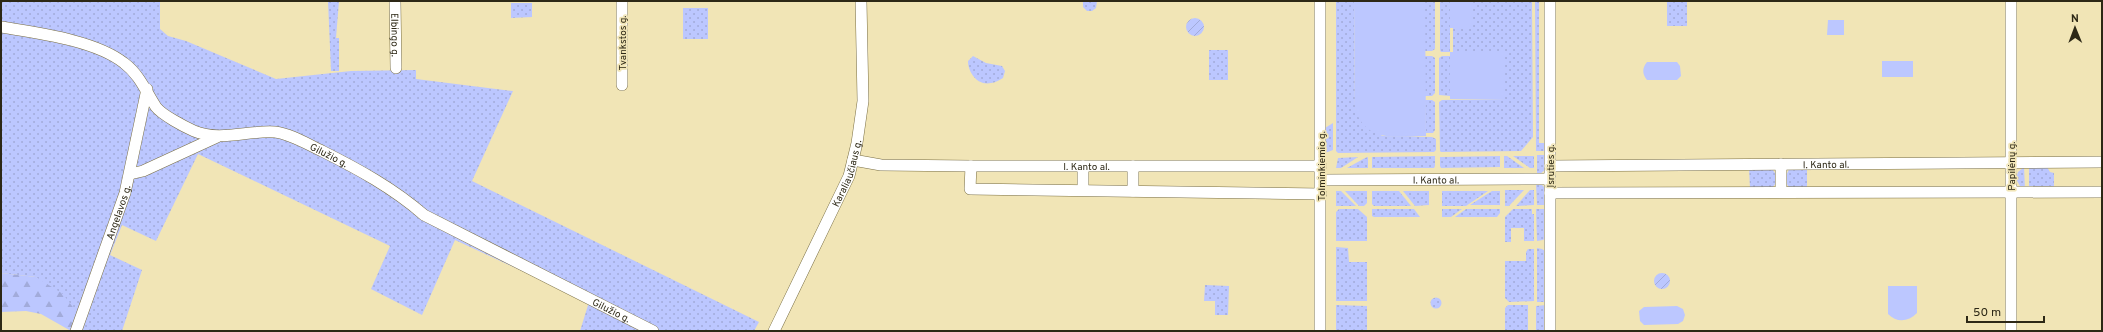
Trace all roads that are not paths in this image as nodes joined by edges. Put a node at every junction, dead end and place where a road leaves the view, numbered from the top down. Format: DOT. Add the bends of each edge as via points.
graph roads {
  1 [pos="395,1"];
  2 [pos="622,1"];
  3 [pos="861,1"];
  4 [pos="1320,1"];
  5 [pos="1550,1"];
  6 [pos="2011,1"];
  7 [pos="1,27"];
  8 [pos="396,68"];
  9 [pos="622,85"];
  10 [pos="147,89"];
  11 [pos="217,137"];
  12 [pos="853,160"];
  13 [pos="2102,162"];
  14 [pos="2011,163"];
  15 [pos="1781,164"];
  16 [pos="971,166"];
  17 [pos="1083,166"];
  18 [pos="1133,166"];
  19 [pos="1321,166"];
  20 [pos="1550,166"];
  21 [pos="130,174"];
  22 [pos="1550,179"];
  23 [pos="1321,180"];
  24 [pos="1083,190"];
  25 [pos="1133,191"];
  26 [pos="1550,192"];
  27 [pos="1781,192"];
  28 [pos="2011,192"];
  29 [pos="2102,192"];
  30 [pos="1321,194"];
  31 [pos="76,331"];
  32 [pos="653,331"];
  33 [pos="774,331"];
  34 [pos="1320,331"];
  35 [pos="1550,331"];
  36 [pos="2011,331"];
  1 -- 8 [label="street, Elbingo g."];
  2 -- 9 [label="street, Tvankstos g."];
  3 -- 12 [label="street, Karaliaučiaus g." via="863,101"];
  4 -- 19 [label="street, Tolminkiemio g."];
  5 -- 20 [label="street, Įsruties g."];
  6 -- 14 [label="street, Papilėnų g."];
  7 -- 10 [label="street, Gilužio g." via="59,36 94,48 124,63"];
  10 -- 11 [label="street, Gilužio g." via="157,108 195,131"];
  10 -- 21 [label="street, Angelavos g."];
  11 -- 21 [label="street" via="143,171"];
  11 -- 32 [label="street, Gilužio g." via="276,132 297,138 386,185 424,215"];
  12 -- 16 [label="street, I. Kanto al." via="870,164"];
  12 -- 33 [label="street, Karaliaučiaus g." via="849,176"];
  13 -- 14 [label="street, I. Kanto al."];
  14 -- 15 [label="street, I. Kanto al."];
  14 -- 28 [label="street, Papilėnų g."];
  15 -- 20 [label="street, I. Kanto al."];
  15 -- 27 [label="street"];
  16 -- 17 [label="street, I. Kanto al."];
  16 -- 24 [label="street" via="970,189"];
  17 -- 18 [label="street, I. Kanto al."];
  17 -- 24 [label="street"];
  18 -- 19 [label="street, I. Kanto al."];
  18 -- 25 [label="street"];
  19 -- 23 [label="street, Tolminkiemio g."];
  20 -- 22 [label="street, Įsruties g."];
  21 -- 31 [label="street, Angelavos g."];
  22 -- 23 [label="street, I. Kanto al."];
  22 -- 26 [label="street, Įsruties g."];
  23 -- 30 [label="street, Tolminkiemio g."];
  24 -- 25 [label="street"];
  25 -- 30 [label="street"];
  26 -- 27 [label="street"];
  26 -- 35 [label="street, Įsruties g."];
  27 -- 28 [label="street"];
  28 -- 29 [label="street"];
  28 -- 36 [label="street, Papilėnų g."];
  30 -- 34 [label="street, Tolminkiemio g."];
}
